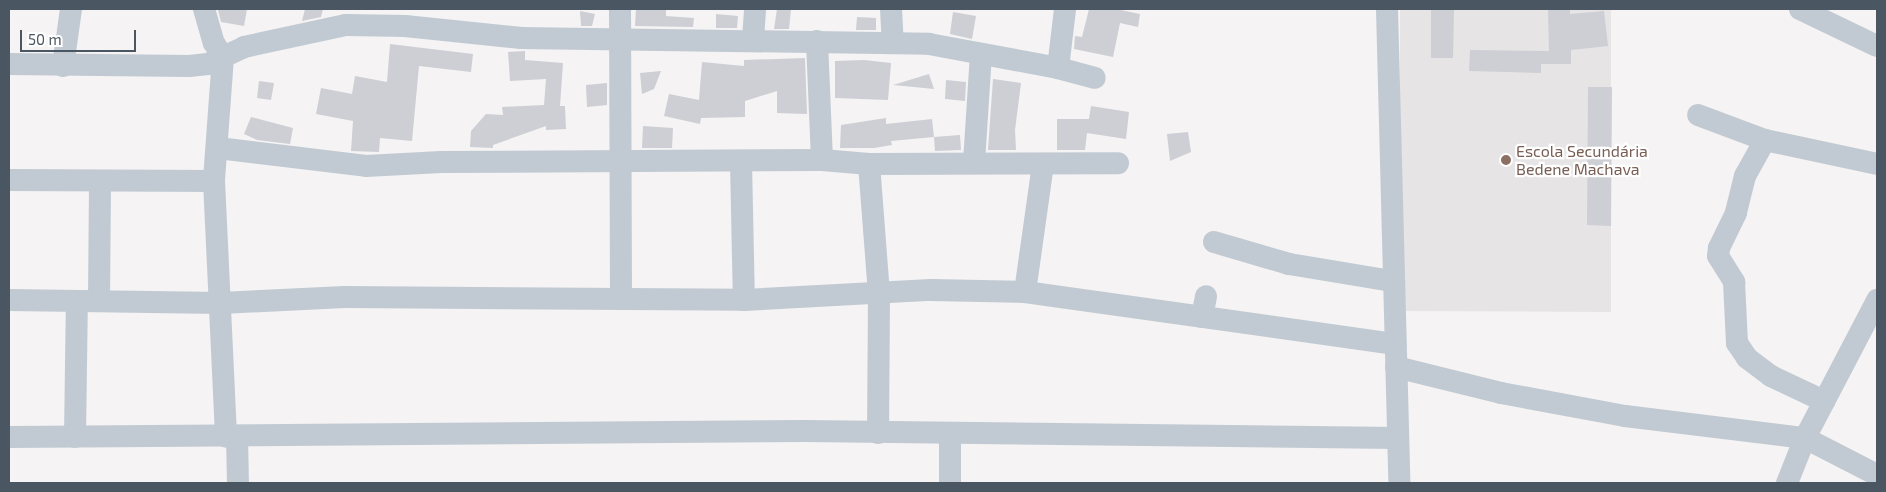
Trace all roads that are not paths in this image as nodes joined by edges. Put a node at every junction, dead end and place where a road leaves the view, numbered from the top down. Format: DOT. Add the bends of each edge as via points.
graph roads {
  1 [pos="72,9"];
  2 [pos="204,9"];
  3 [pos="620,9"];
  4 [pos="756,9"];
  5 [pos="891,9"];
  6 [pos="1065,9"];
  7 [pos="1387,9"];
  8 [pos="1800,9"];
  9 [pos="347,17"];
  10 [pos="620,39"];
  11 [pos="754,39"];
  12 [pos="817,41"];
  13 [pos="893,42"];
  14 [pos="1877,46"];
  15 [pos="981,55"];
  16 [pos="223,57"];
  17 [pos="9,64"];
  18 [pos="63,66"];
  19 [pos="1058,68"];
  20 [pos="1095,78"];
  21 [pos="1698,115"];
  22 [pos="1765,140"];
  23 [pos="218,148"];
  24 [pos="822,160"];
  25 [pos="621,162"];
  26 [pos="741,162"];
  27 [pos="974,162"];
  28 [pos="1118,163"];
  29 [pos="869,164"];
  30 [pos="1043,164"];
  31 [pos="1877,164"];
  32 [pos="9,180"];
  33 [pos="214,181"];
  34 [pos="100,182"];
  35 [pos="1214,242"];
  36 [pos="1392,281"];
  37 [pos="1025,292"];
  38 [pos="879,294"];
  39 [pos="621,299"];
  40 [pos="9,300"];
  41 [pos="88,300"];
  42 [pos="744,300"];
  43 [pos="1877,300"];
  44 [pos="221,303"];
  45 [pos="1395,344"];
  46 [pos="1396,367"];
  47 [pos="1824,401"];
  48 [pos="878,433"];
  49 [pos="950,434"];
  50 [pos="9,436"];
  51 [pos="75,437"];
  52 [pos="232,437"];
  53 [pos="1397,438"];
  54 [pos="1805,438"];
  55 [pos="1877,475"];
  56 [pos="238,483"];
  57 [pos="950,483"];
  58 [pos="1399,483"];
  59 [pos="1787,483"];
  1 -- 18 [label="street"];
  2 -- 16 [label="street" via="211,34"];
  3 -- 10 [label="street"];
  4 -- 11 [label="street"];
  5 -- 13 [label="street"];
  6 -- 19 [label="street"];
  7 -- 36 [label="street"];
  8 -- 14 [label="street"];
  9 -- 10 [label="street" via="521,38"];
  9 -- 16 [label="street" via="244,47"];
  10 -- 11 [label="street"];
  10 -- 25 [label="street"];
  11 -- 12 [label="street"];
  12 -- 13 [label="street"];
  12 -- 24 [label="street"];
  13 -- 15 [label="street" via="929,44"];
  15 -- 19 [label="street"];
  15 -- 27 [label="street"];
  16 -- 18 [label="street" via="208,64 189,66"];
  16 -- 23 [label="street"];
  17 -- 18 [label="street"];
  19 -- 20 [label="street"];
  21 -- 22 [label="street"];
  22 -- 31 [label="street"];
  22 -- 47 [label="street" via="1745,176 1736,213 1719,248 1718,256 1734,282 1737,343 1747,358 1771,376"];
  23 -- 25 [label="street" via="366,166 441,162"];
  23 -- 33 [label="street"];
  24 -- 26 [label="street"];
  24 -- 29 [label="street"];
  25 -- 26 [label="street"];
  25 -- 39 [label="street"];
  26 -- 42 [label="street"];
  27 -- 29 [label="street"];
  27 -- 30 [label="street"];
  28 -- 30 [label="street"];
  29 -- 38 [label="street"];
  30 -- 37 [label="street"];
  32 -- 34 [label="street"];
  33 -- 34 [label="street"];
  33 -- 44 [label="street"];
  34 -- 41 [label="street"];
  35 -- 36 [label="street" via="1289,264"];
  36 -- 45 [label="street"];
  37 -- 38 [label="street" via="931,290"];
  37 -- 45 [label="street" via="1204,306"];
  38 -- 42 [label="street"];
  38 -- 48 [label="street"];
  39 -- 42 [label="street"];
  39 -- 44 [label="street" via="345,296"];
  40 -- 41 [label="street"];
  41 -- 44 [label="street"];
  41 -- 51 [label="street"];
  43 -- 47 [label="street"];
  44 -- 52 [label="street"];
  45 -- 46 [label="street"];
  46 -- 53 [label="street"];
  46 -- 54 [label="street" via="1501,393 1625,416"];
  47 -- 54 [label="street"];
  48 -- 49 [label="street"];
  48 -- 52 [label="street"];
  49 -- 53 [label="street"];
  49 -- 57 [label="street"];
  50 -- 51 [label="street"];
  51 -- 52 [label="street"];
  52 -- 56 [label="street"];
  53 -- 58 [label="street"];
  54 -- 55 [label="street"];
  54 -- 59 [label="street"];
}
